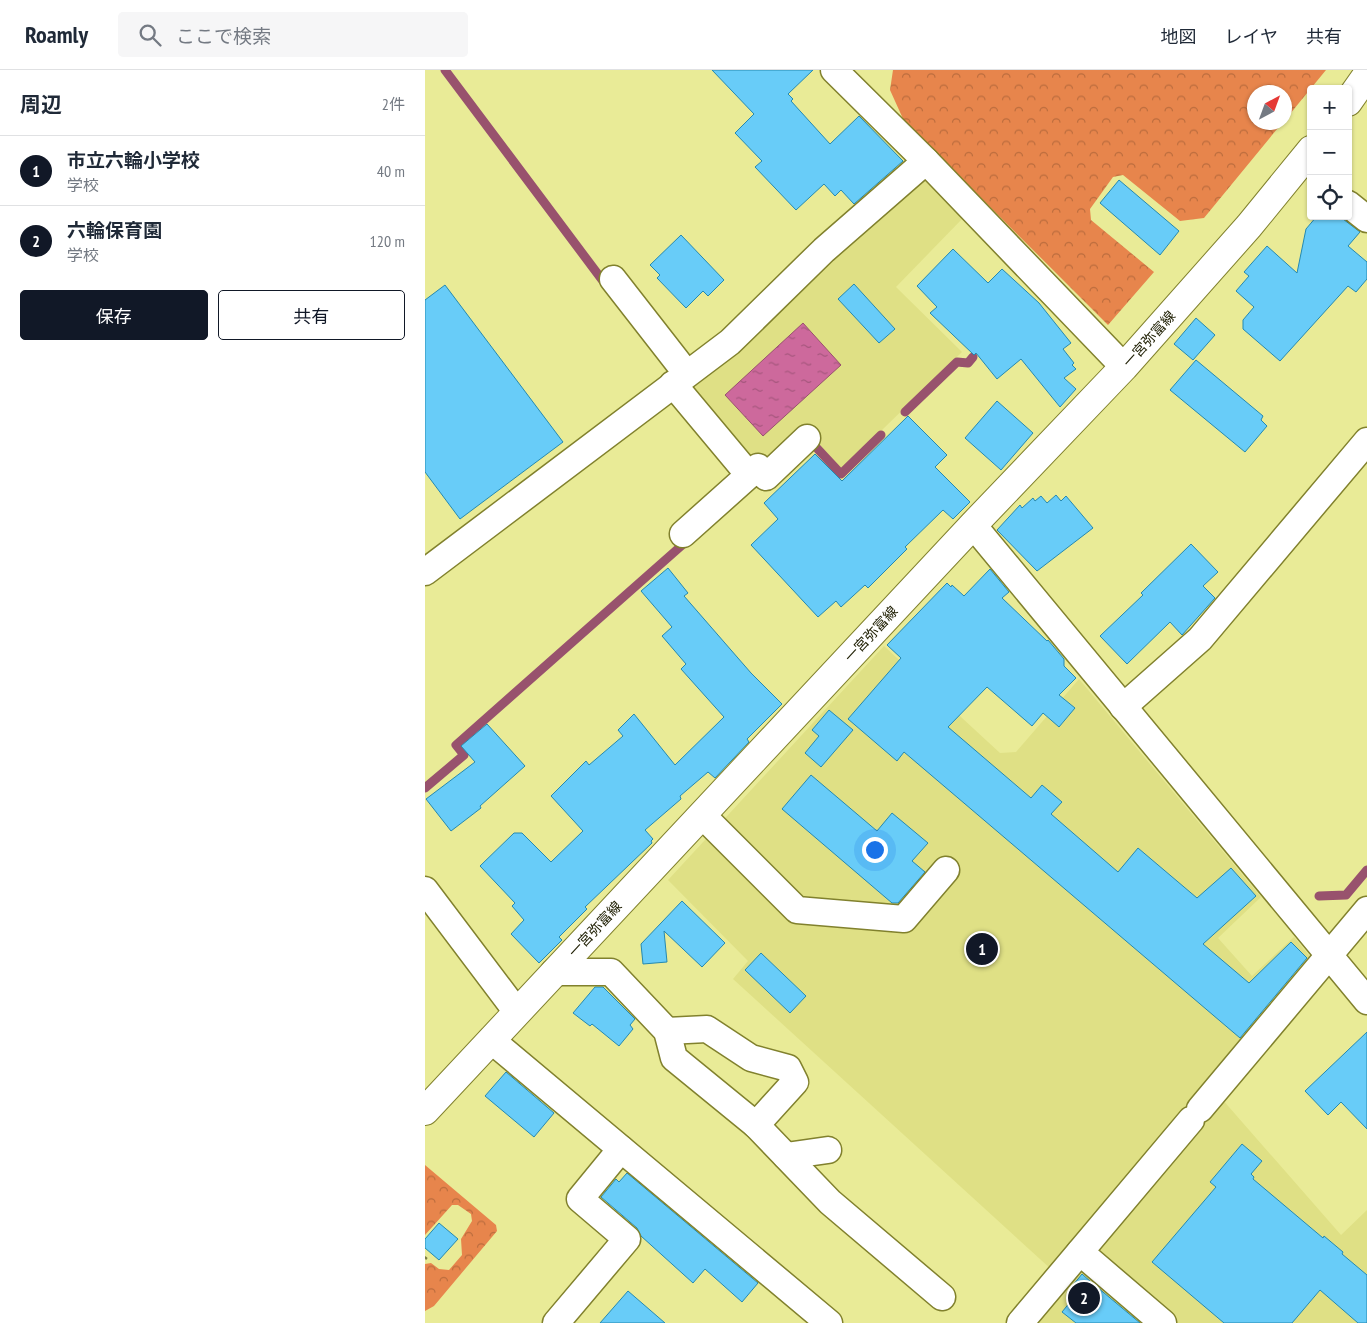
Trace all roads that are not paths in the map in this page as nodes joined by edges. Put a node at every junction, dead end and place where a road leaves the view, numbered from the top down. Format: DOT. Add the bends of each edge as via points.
graph roads {
  1 [pos="834,70"];
  2 [pos="1367,75"];
  3 [pos="1352,96"];
  4 [pos="926,161"];
  5 [pos="1307,163"];
  6 [pos="1352,207"];
  7 [pos="1367,219"];
  8 [pos="613,279"];
  9 [pos="1124,367"];
  10 [pos="680,379"];
  11 [pos="807,438"];
  12 [pos="1367,441"];
  13 [pos="749,475"];
  14 [pos="973,525"];
  15 [pos="683,534"];
  16 [pos="425,572"];
  17 [pos="1123,707"];
  18 [pos="702,815"];
  19 [pos="946,870"];
  20 [pos="425,890"];
  21 [pos="1367,910"];
  22 [pos="1329,956"];
  23 [pos="554,972"];
  24 [pos="1367,1000"];
  25 [pos="517,1012"];
  26 [pos="667,1031"];
  27 [pos="491,1040"];
  28 [pos="425,1111"];
  29 [pos="756,1125"];
  30 [pos="621,1149"];
  31 [pos="828,1150"];
  32 [pos="785,1156"];
  33 [pos="1080,1252"];
  34 [pos="942,1297"];
  35 [pos="556,1323"];
  36 [pos="829,1323"];
  37 [pos="1020,1323"];
  38 [pos="1163,1323"];
  1 -- 4 [label="street"];
  2 -- 3 [label="main road"];
  4 -- 9 [label="street"];
  4 -- 10 [label="street" via="824,250 730,342"];
  5 -- 9 [label="main road, 一宮弥富線"];
  6 -- 7 [label="street"];
  8 -- 10 [label="street"];
  9 -- 14 [label="main road, 一宮弥富線"];
  10 -- 13 [label="street"];
  10 -- 16 [label="street"];
  11 -- 13 [label="street" via="766,477 758,468"];
  12 -- 17 [label="street" via="1200,639"];
  13 -- 15 [label="street"];
  14 -- 17 [label="street"];
  14 -- 18 [label="main road, 一宮弥富線"];
  17 -- 22 [label="street"];
  18 -- 19 [label="street" via="797,910 904,919"];
  18 -- 23 [label="main road, 一宮弥富線"];
  20 -- 25 [label="street"];
  21 -- 22 [label="street"];
  22 -- 24 [label="street"];
  22 -- 33 [label="street"];
  23 -- 25 [label="main road, 一宮弥富線"];
  23 -- 26 [label="street" via="611,972"];
  25 -- 27 [label="main road, 一宮弥富線"];
  26 -- 29 [label="street" via="674,1058"];
  26 -- 29 [label="street" via="707,1029 751,1058 788,1068 795,1082"];
  27 -- 28 [label="main road, 一宮弥富線"];
  27 -- 30 [label="street"];
  29 -- 32 [label="street"];
  30 -- 35 [label="street" via="580,1199 627,1239"];
  30 -- 36 [label="street"];
  31 -- 32 [label="street"];
  32 -- 34 [label="street" via="830,1202"];
  33 -- 37 [label="street"];
  33 -- 38 [label="street"];
}
